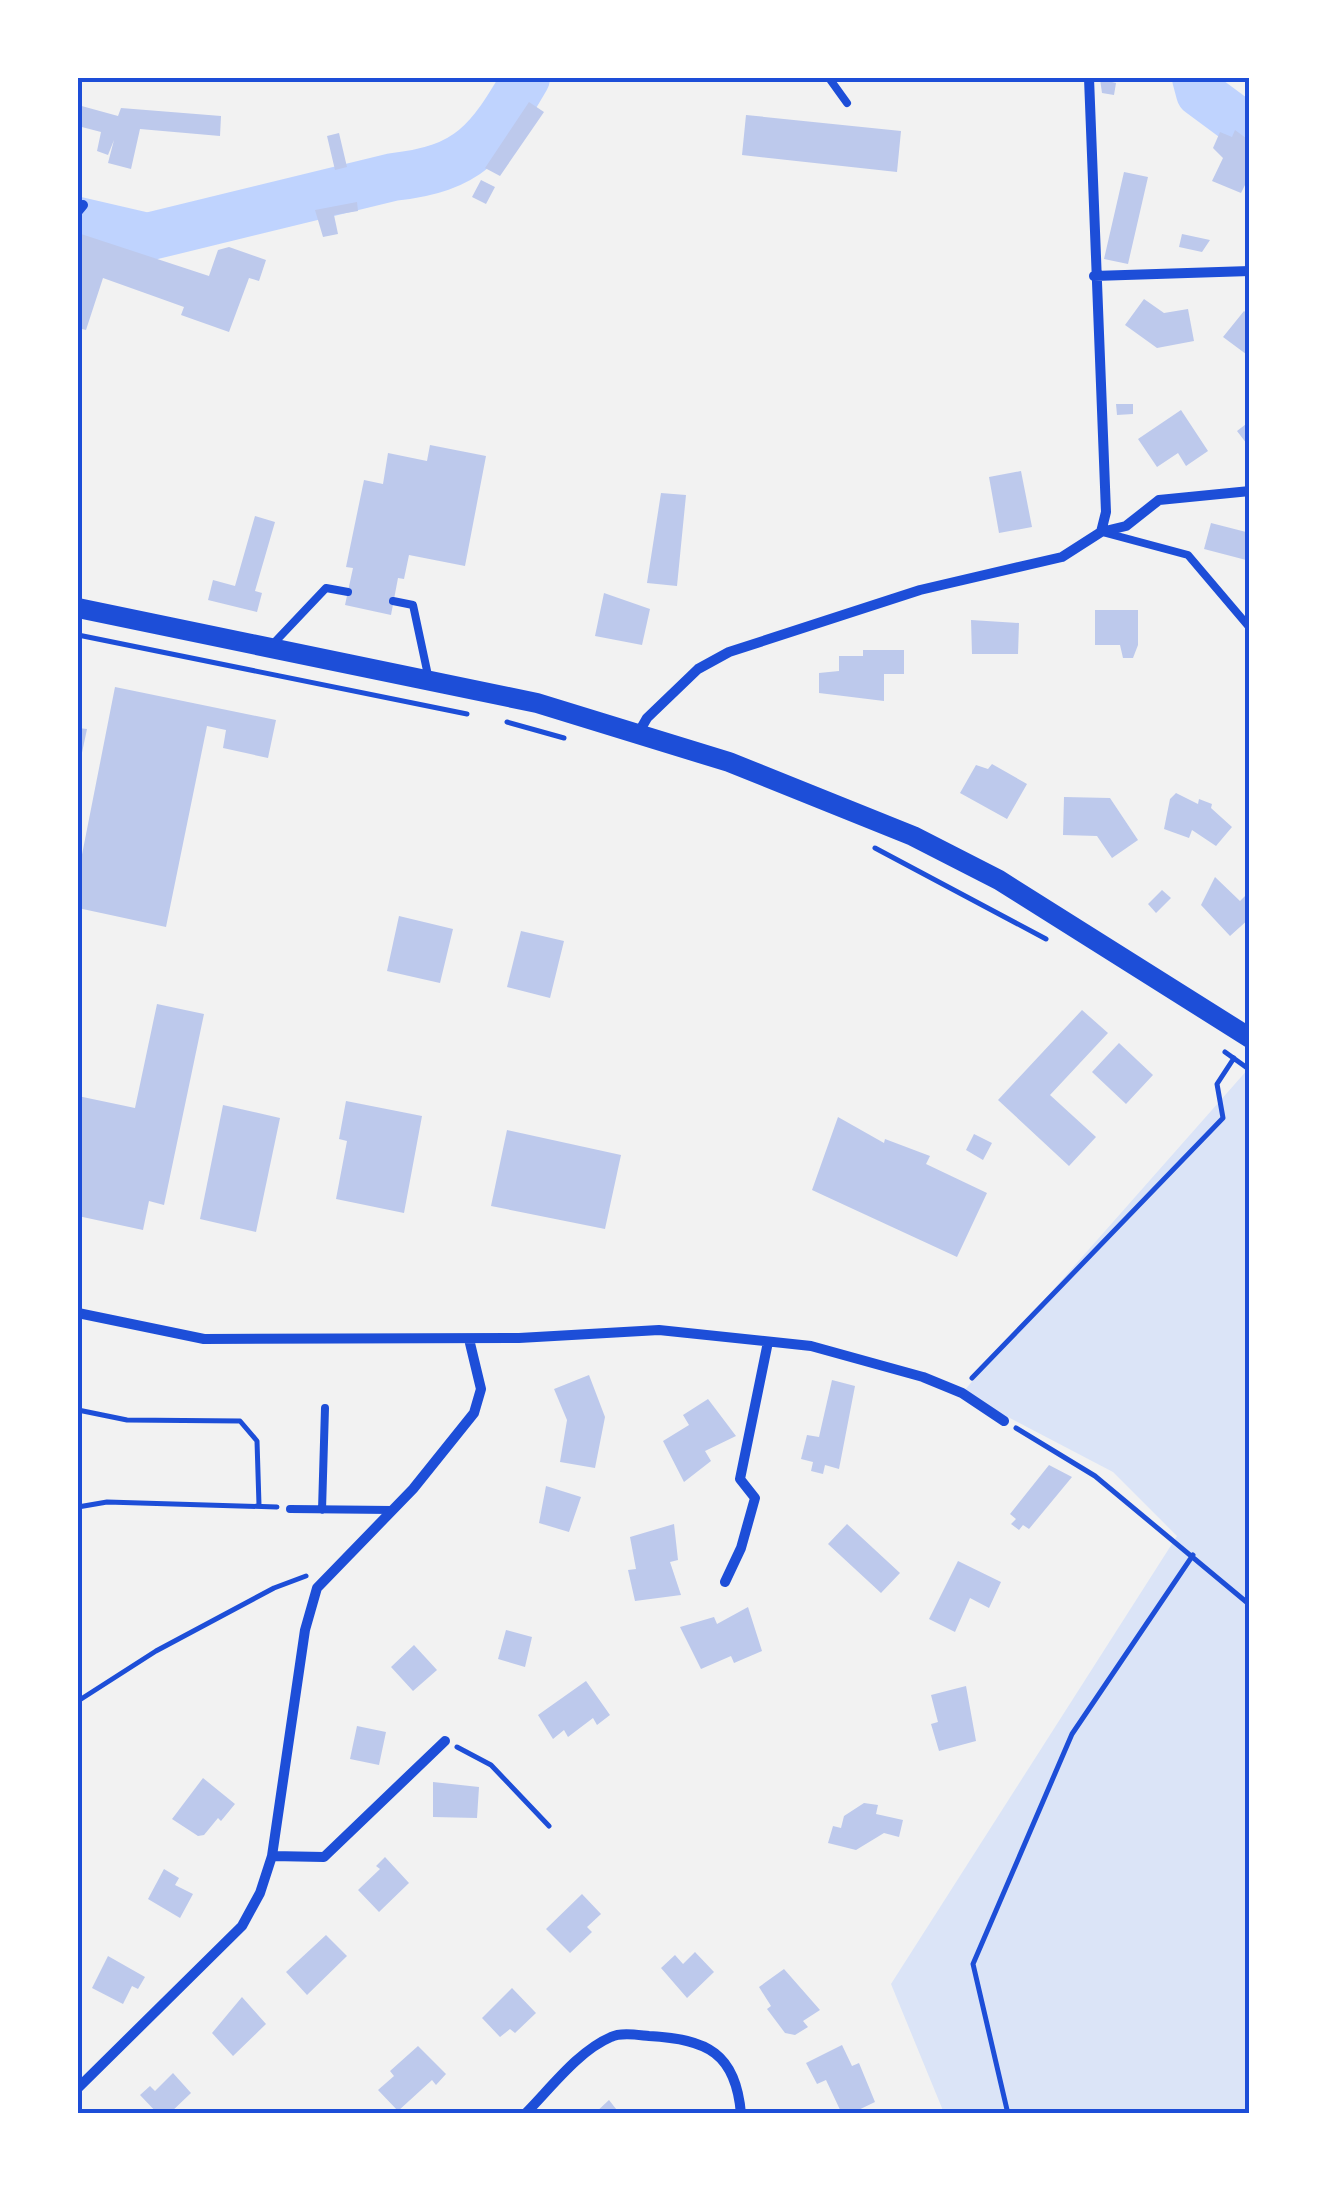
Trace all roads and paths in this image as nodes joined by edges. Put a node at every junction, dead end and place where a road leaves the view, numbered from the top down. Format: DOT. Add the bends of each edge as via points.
graph roads {
  1 [pos="829,78"];
  2 [pos="1089,78"];
  3 [pos="848,103"];
  4 [pos="1250,271"];
  5 [pos="1094,276"];
  6 [pos="1250,491"];
  7 [pos="1101,532"];
  8 [pos="348,592"];
  9 [pos="393,601"];
  10 [pos="78,608"];
  11 [pos="1250,628"];
  12 [pos="78,635"];
  13 [pos="271,647"];
  14 [pos="429,680"];
  15 [pos="477,716"];
  16 [pos="496,720"];
  17 [pos="639,732"];
  18 [pos="566,738"];
  19 [pos="858,840"];
  20 [pos="1062,949"];
  21 [pos="1250,1038"];
  22 [pos="1220,1048"];
  23 [pos="1234,1058"];
  24 [pos="1250,1070"];
  25 [pos="78,1313"];
  26 [pos="469,1339"];
  27 [pos="768,1342"];
  28 [pos="962,1393"];
  29 [pos="325,1408"];
  30 [pos="78,1410"];
  31 [pos="1004,1421"];
  32 [pos="78,1507"];
  33 [pos="290,1509"];
  34 [pos="322,1510"];
  35 [pos="392,1510"];
  36 [pos="1193,1554"];
  37 [pos="342,1562"];
  38 [pos="725,1582"];
  39 [pos="1250,1605"];
  40 [pos="78,1701"];
  41 [pos="445,1741"];
  42 [pos="549,1826"];
  43 [pos="272,1856"];
  44 [pos="78,2088"];
  45 [pos="525,2114"];
  46 [pos="741,2114"];
  47 [pos="1008,2114"];
  1 -- 3 [label="lane"];
  2 -- 5 [label="street"];
  4 -- 5 [label="street"];
  5 -- 7 [label="street" via="1106,512"];
  6 -- 7 [label="street" via="1159,500 1126,526"];
  7 -- 11 [label="lane" via="1188,555"];
  7 -- 17 [label="street" via="1062,557 920,590 729,652 698,669"];
  8 -- 13 [label="lane" via="326,588"];
  9 -- 14 [label="lane" via="413,605"];
  10 -- 13 [label="main road"];
  12 -- 15 [label="path"];
  13 -- 14 [label="main road"];
  14 -- 17 [label="main road"];
  16 -- 18 [label="path"];
  17 -- 21 [label="main road" via="913,836 999,880"];
  19 -- 20 [label="path"];
  22 -- 23 [label="path"];
  23 -- 24 [label="path"];
  23 -- 28 [label="path" via="1217,1084 1223,1118"];
  25 -- 26 [label="street" via="204,1339"];
  26 -- 27 [label="street" via="659,1330"];
  26 -- 35 [label="street" via="481,1389 474,1413"];
  27 -- 28 [label="street" via="812,1346"];
  27 -- 38 [label="street" via="740,1479 755,1498"];
  28 -- 31 [label="street"];
  29 -- 34 [label="lane"];
  30 -- 32 [label="path" via="127,1420 240,1421 257,1441 259,1505"];
  31 -- 36 [label="path" via="1095,1476"];
  33 -- 34 [label="lane"];
  34 -- 35 [label="lane"];
  35 -- 37 [label="street"];
  36 -- 39 [label="path"];
  36 -- 47 [label="path" via="1072,1734 973,1964"];
  37 -- 40 [label="path" via="274,1588"];
  37 -- 43 [label="street" via="317,1588 306,1630"];
  41 -- 42 [label="path" via="490,1765"];
  41 -- 43 [label="street" via="324,1856"];
  43 -- 44 [label="street" via="242,1926"];
  45 -- 46 [label="street" via="590,2050 614,2035 638,2035 704,2045 727,2062"];
}
